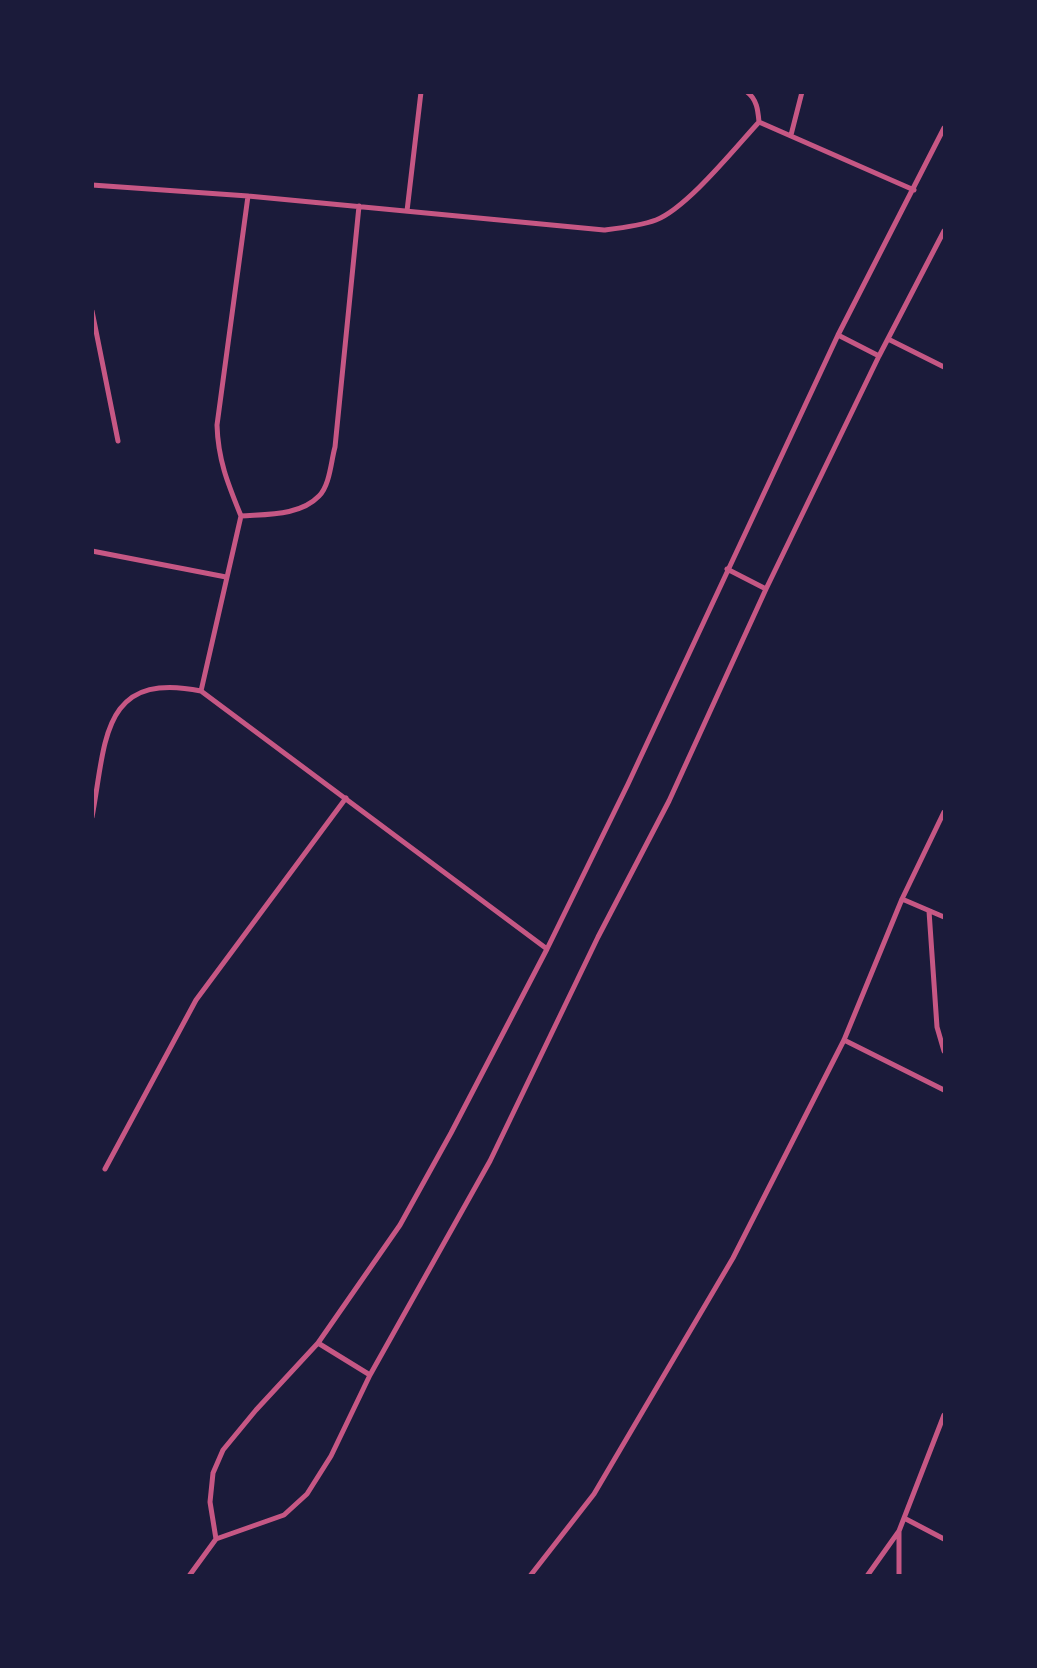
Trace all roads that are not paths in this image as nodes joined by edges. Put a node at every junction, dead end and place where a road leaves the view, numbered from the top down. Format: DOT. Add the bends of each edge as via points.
graph roads {
  1 [pos="421,92"];
  2 [pos="747,92"];
  3 [pos="802,92"];
  4 [pos="759,122"];
  5 [pos="944,128"];
  6 [pos="791,135"];
  7 [pos="92,185"];
  8 [pos="914,190"];
  9 [pos="248,196"];
  10 [pos="359,206"];
  11 [pos="407,211"];
  12 [pos="944,231"];
  13 [pos="92,311"];
  14 [pos="838,335"];
  15 [pos="888,339"];
  16 [pos="880,356"];
  17 [pos="944,367"];
  18 [pos="118,441"];
  19 [pos="241,516"];
  20 [pos="92,551"];
  21 [pos="727,569"];
  22 [pos="226,577"];
  23 [pos="766,589"];
  24 [pos="201,692"];
  25 [pos="346,798"];
  26 [pos="944,812"];
  27 [pos="92,817"];
  28 [pos="902,899"];
  29 [pos="929,911"];
  30 [pos="944,917"];
  31 [pos="547,949"];
  32 [pos="844,1040"];
  33 [pos="944,1051"];
  34 [pos="944,1090"];
  35 [pos="105,1169"];
  36 [pos="318,1343"];
  37 [pos="370,1375"];
  38 [pos="944,1415"];
  39 [pos="904,1518"];
  40 [pos="898,1531"];
  41 [pos="216,1539"];
  42 [pos="944,1539"];
  43 [pos="189,1576"];
  44 [pos="530,1576"];
  45 [pos="867,1576"];
  46 [pos="899,1576"];
  1 -- 11 [label="street"];
  2 -- 4 [label="street" via="758,108"];
  3 -- 6 [label="street"];
  4 -- 6 [label="street"];
  4 -- 11 [label="street" via="690,196 658,220 631,227 604,230"];
  5 -- 8 [label="street"];
  6 -- 8 [label="street"];
  7 -- 9 [label="street"];
  8 -- 14 [label="street"];
  9 -- 10 [label="street"];
  9 -- 19 [label="street" via="217,425 217,449 224,476"];
  10 -- 11 [label="street"];
  10 -- 19 [label="street" via="335,447 327,479 320,495 303,506 282,513"];
  12 -- 15 [label="street"];
  13 -- 18 [label="street"];
  14 -- 16 [label="street"];
  14 -- 21 [label="street"];
  15 -- 16 [label="street"];
  15 -- 17 [label="street"];
  16 -- 23 [label="street"];
  19 -- 22 [label="street"];
  20 -- 22 [label="street"];
  21 -- 23 [label="street"];
  21 -- 31 [label="street" via="628,784"];
  22 -- 24 [label="street"];
  23 -- 37 [label="street" via="669,801 598,937 490,1161"];
  24 -- 25 [label="street"];
  24 -- 27 [label="street" via="176,686 148,690 118,709 110,726"];
  25 -- 31 [label="street"];
  25 -- 35 [label="street" via="196,1000"];
  26 -- 28 [label="street"];
  28 -- 29 [label="street"];
  28 -- 32 [label="street"];
  29 -- 30 [label="street"];
  29 -- 33 [label="street" via="936,1018"];
  31 -- 36 [label="street" via="400,1225"];
  32 -- 34 [label="street"];
  32 -- 44 [label="street" via="733,1258 594,1494"];
  36 -- 37 [label="street"];
  36 -- 41 [label="street" via="223,1450 213,1473 210,1502"];
  37 -- 41 [label="street" via="330,1456 306,1494 284,1515"];
  38 -- 39 [label="street"];
  39 -- 40 [label="street"];
  39 -- 42 [label="street"];
  40 -- 45 [label="street"];
  40 -- 46 [label="street"];
  41 -- 43 [label="street"];
}
